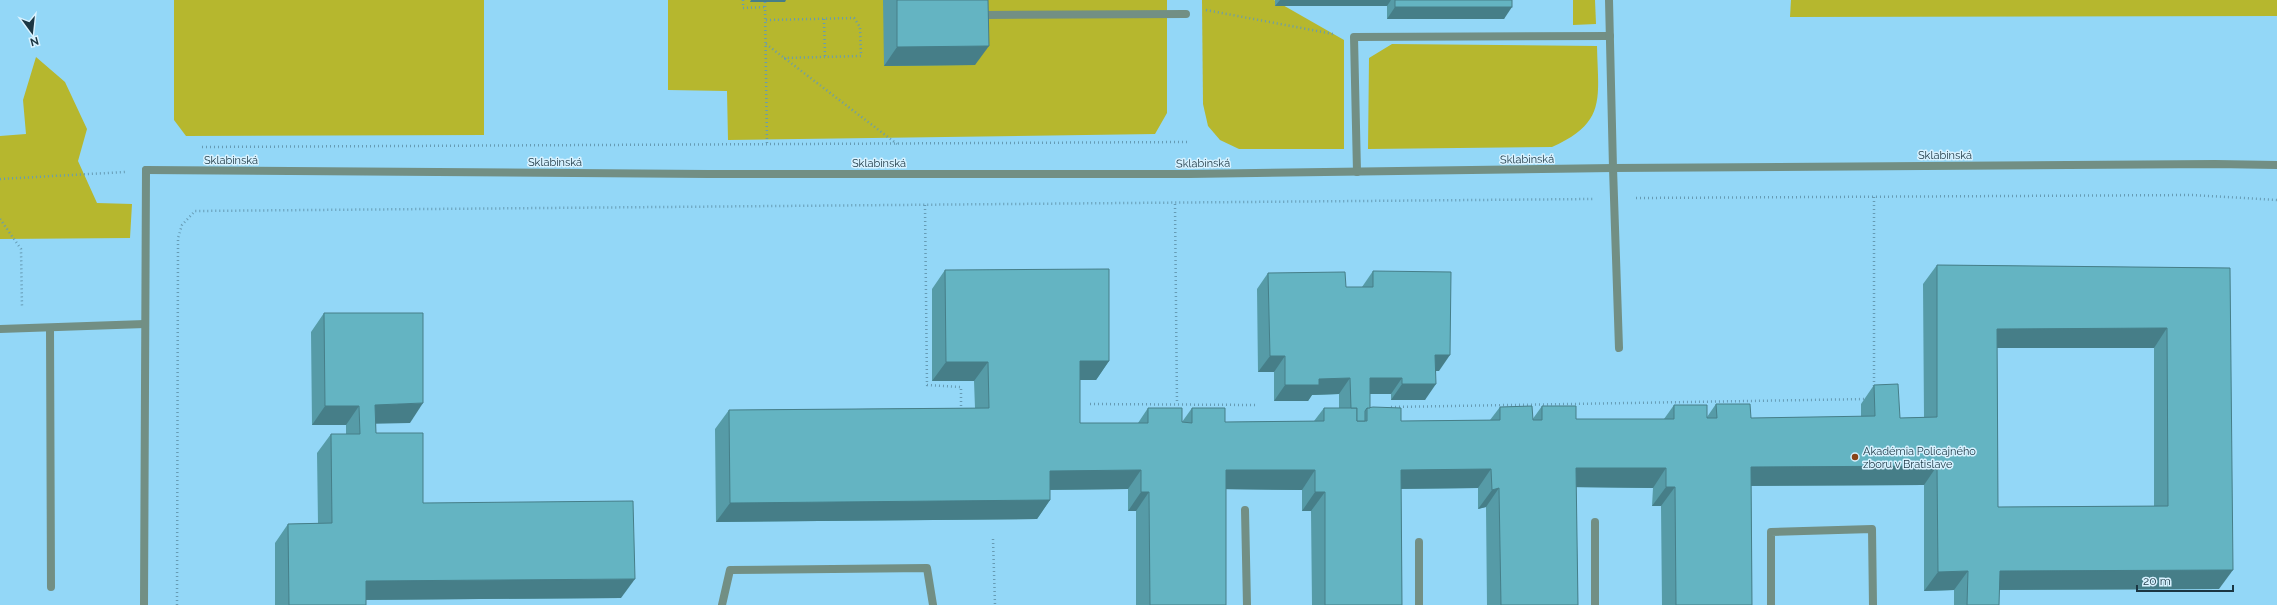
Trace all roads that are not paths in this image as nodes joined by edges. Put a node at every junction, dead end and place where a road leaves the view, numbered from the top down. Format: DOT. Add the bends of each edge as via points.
graph roads {
  1 [pos="1609,0"];
  2 [pos="1186,14"];
  3 [pos="985,15"];
  4 [pos="1610,36"];
  5 [pos="2277,165"];
  6 [pos="1613,168"];
  7 [pos="1356,172"];
  8 [pos="145,324"];
  9 [pos="50,328"];
  10 [pos="0,329"];
  11 [pos="1619,348"];
  12 [pos="1245,510"];
  13 [pos="1595,522"];
  14 [pos="1419,542"];
  15 [pos="52,587"];
  16 [pos="144,605"];
  17 [pos="722,605"];
  18 [pos="933,605"];
  19 [pos="1247,605"];
  20 [pos="1419,605"];
  21 [pos="1595,605"];
  22 [pos="1771,605"];
  23 [pos="1873,605"];
  1 -- 4 [label="street"];
  2 -- 3 [label="street"];
  4 -- 6 [label="street"];
  4 -- 7 [label="street" via="1354,37"];
  5 -- 6 [label="street, Sklabinská"];
  6 -- 7 [label="street, Sklabinská"];
  6 -- 11 [label="street"];
  7 -- 8 [label="street, Sklabinská" via="708,174 146,170"];
  8 -- 9 [label="street"];
  8 -- 16 [label="street"];
  9 -- 10 [label="street"];
  9 -- 15 [label="street"];
  12 -- 19 [label="street"];
  13 -- 21 [label="street"];
  14 -- 20 [label="street"];
  17 -- 18 [label="street" via="730,570 927,568"];
  22 -- 23 [label="street" via="1771,532 1872,529"];
}
